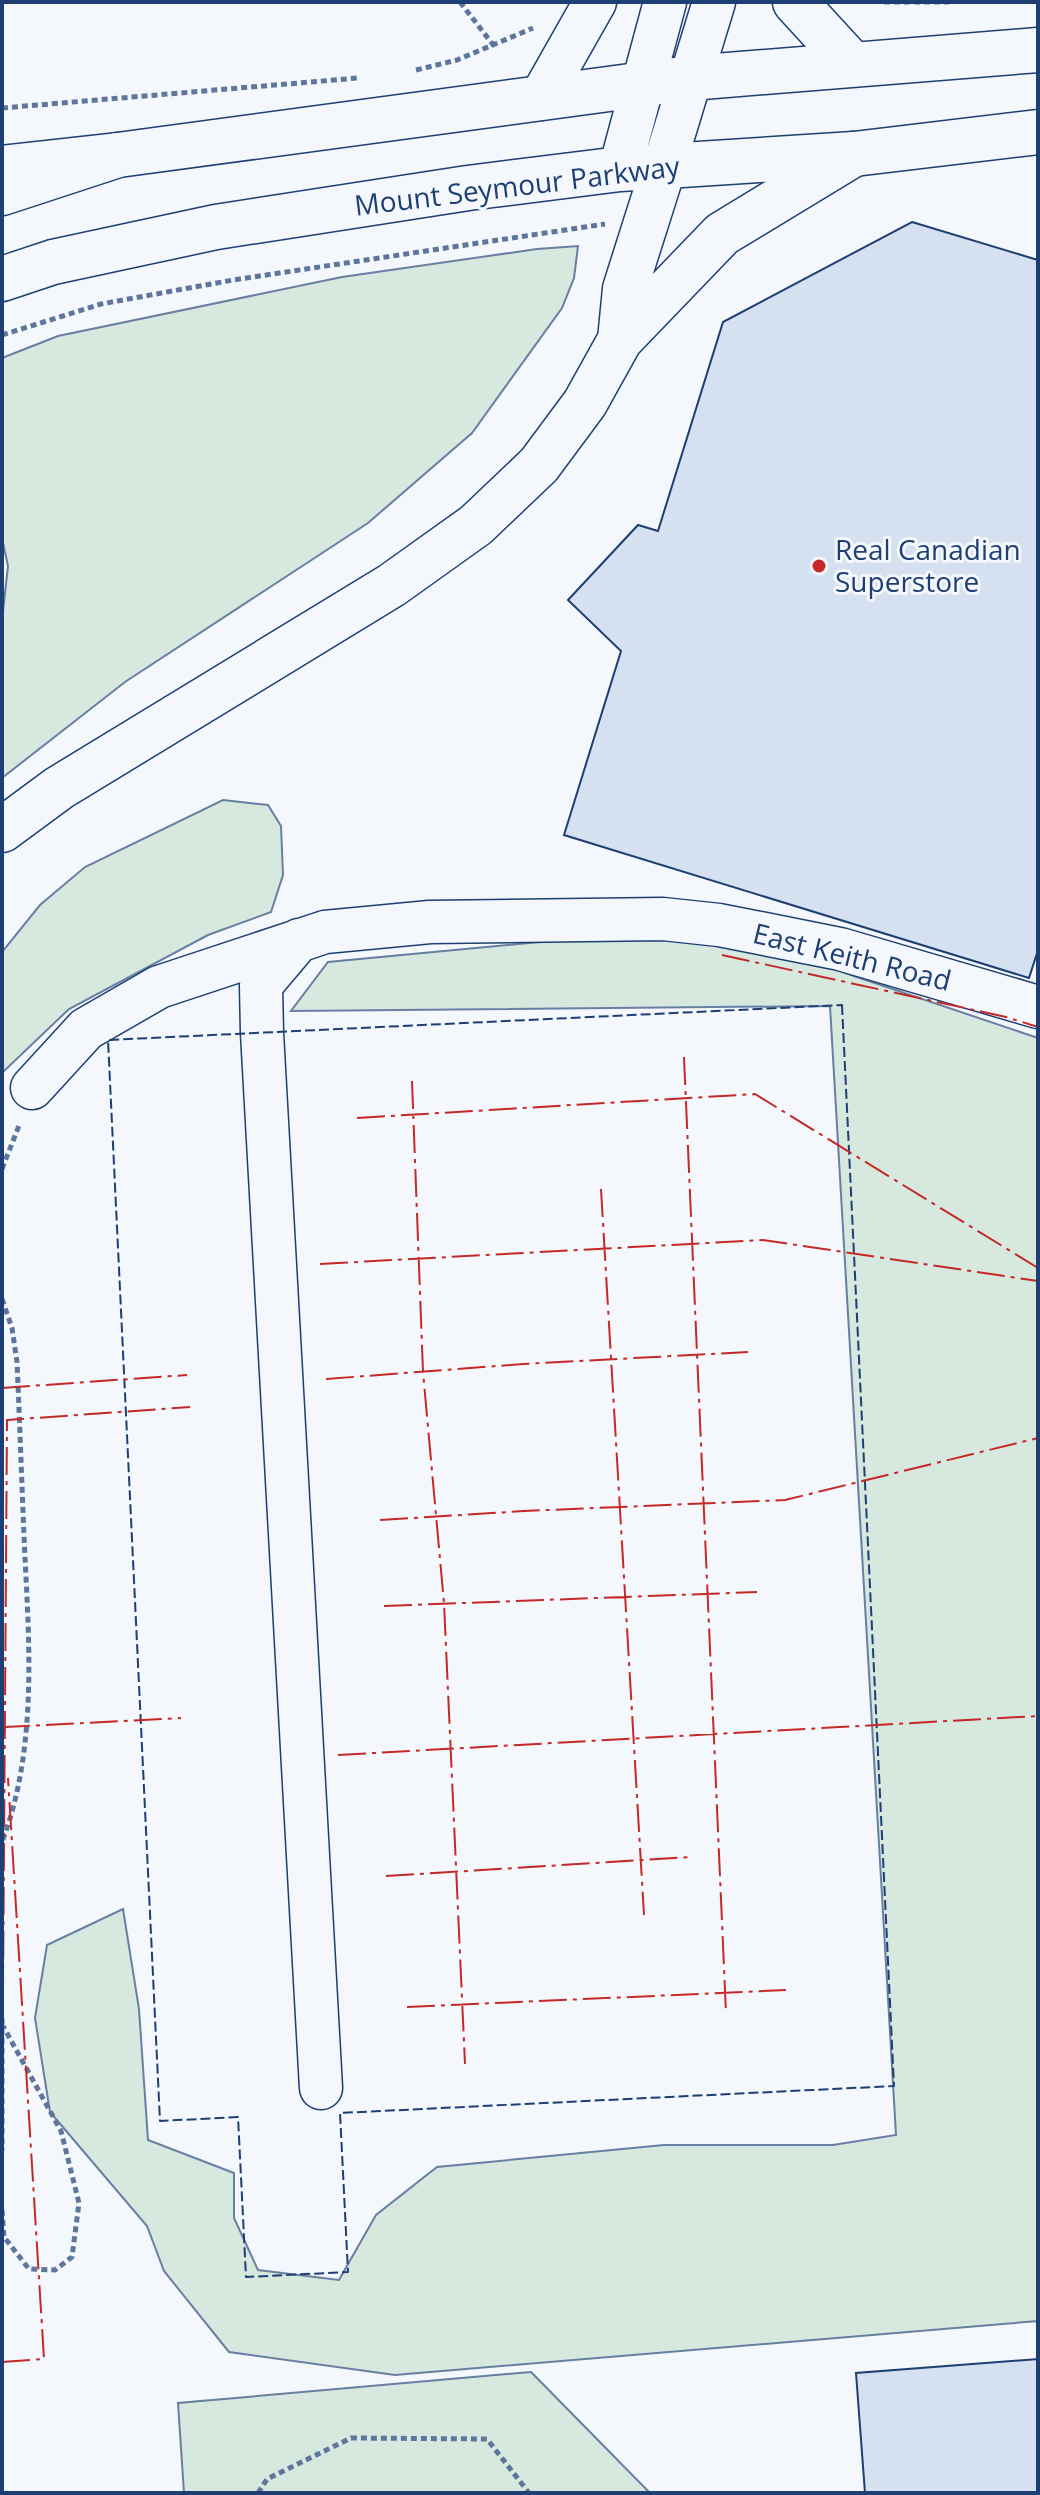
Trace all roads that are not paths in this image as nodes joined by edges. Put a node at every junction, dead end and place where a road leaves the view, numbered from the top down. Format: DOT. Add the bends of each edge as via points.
graph roads {
  1 [pos="595,2"];
  2 [pos="665,2"];
  3 [pos="714,2"];
  4 [pos="795,2"];
  5 [pos="1038,50"];
  6 [pos="851,63"];
  7 [pos="690,78"];
  8 [pos="644,84"];
  9 [pos="540,99"];
  10 [pos="1038,132"];
  11 [pos="854,154"];
  12 [pos="118,155"];
  13 [pos="664,166"];
  14 [pos="2,168"];
  15 [pos="620,169"];
  16 [pos="2,193"];
  17 [pos="2,279"];
  18 [pos="620,340"];
  19 [pos="2,830"];
  20 [pos="299,940"];
  21 [pos="1038,1007"];
  22 [pos="32,1088"];
  23 [pos="321,2088"];
  1 -- 9 [label="street"];
  2 -- 8 [label="street"];
  3 -- 7 [label="street"];
  4 -- 6 [label="main road"];
  5 -- 6 [label="main road"];
  6 -- 7 [label="main road"];
  7 -- 8 [label="main road"];
  7 -- 13 [label="street"];
  8 -- 9 [label="main road"];
  8 -- 15 [label="street"];
  9 -- 12 [label="main road"];
  10 -- 11 [label="main road, Mount Seymour Parkway"];
  11 -- 13 [label="main road, Mount Seymour Parkway"];
  11 -- 18 [label="main road" via="722,234"];
  12 -- 14 [label="main road"];
  12 -- 16 [label="main road"];
  13 -- 15 [label="main road, Mount Seymour Parkway"];
  13 -- 18 [label="main road" via="625,289"];
  15 -- 17 [label="main road, Mount Seymour Parkway" via="216,227 53,262"];
  18 -- 19 [label="main road" via="585,403 539,465 476,525 392,585 59,788"];
  20 -- 21 [label="street, East Keith Road" via="325,932 430,922 663,919 840,949"];
  20 -- 22 [label="street, East Keith Road" via="159,987 86,1029"];
  20 -- 23 [label="street" via="261,985"];
}
